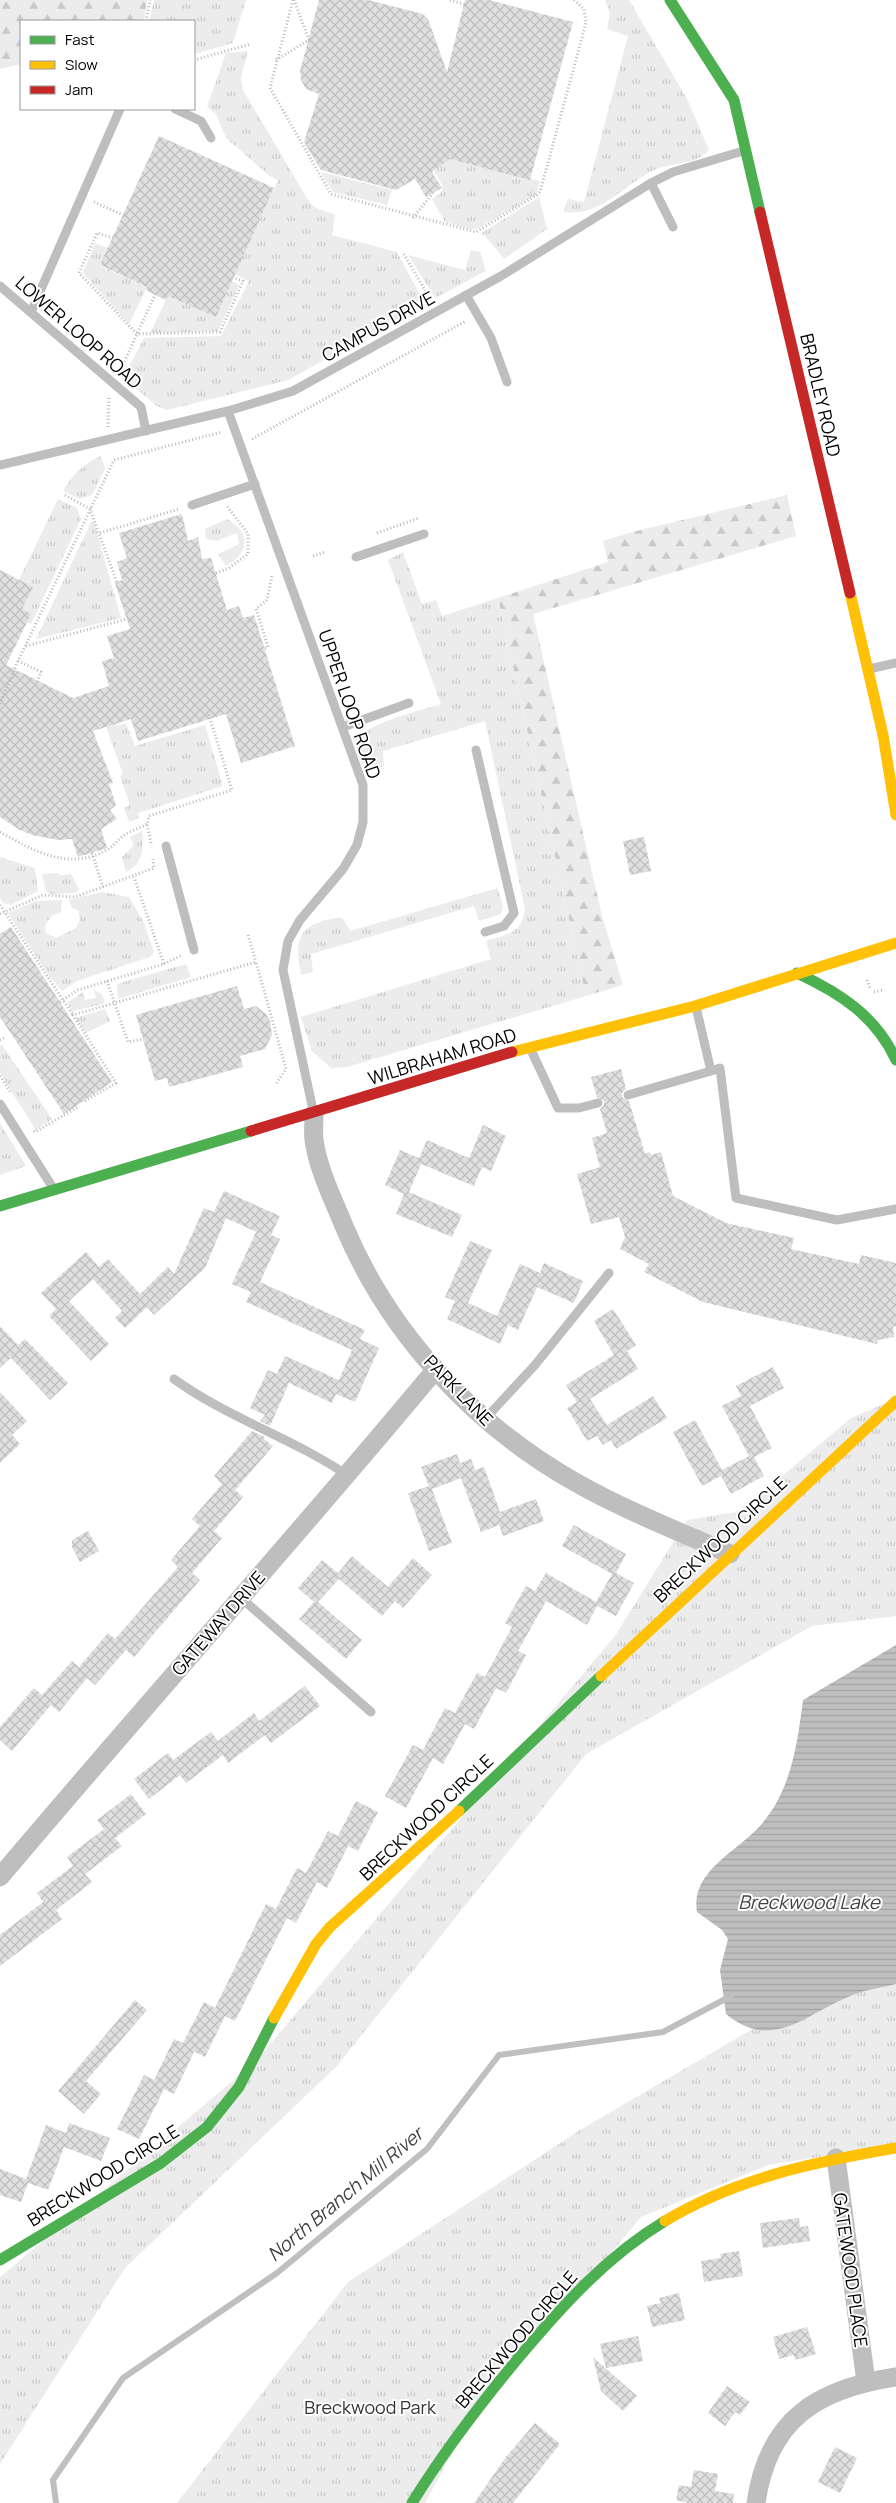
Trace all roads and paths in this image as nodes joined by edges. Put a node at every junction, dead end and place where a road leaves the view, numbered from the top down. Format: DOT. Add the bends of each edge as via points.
graph roads {
  1 [pos="150,0"];
  2 [pos="294,0"];
  3 [pos="450,0"];
  4 [pos="574,0"];
  5 [pos="670,0"];
  6 [pos="464,4"];
  7 [pos="146,20"];
  8 [pos="251,44"];
  9 [pos="195,60"];
  10 [pos="276,60"];
  11 [pos="120,110"];
  12 [pos="177,110"];
  13 [pos="211,138"];
  14 [pos="746,150"];
  15 [pos="651,184"];
  16 [pos="434,193"];
  17 [pos="82,196"];
  18 [pos="123,215"];
  19 [pos="414,217"];
  20 [pos="673,228"];
  21 [pos="112,238"];
  22 [pos="404,254"];
  23 [pos="234,278"];
  24 [pos="0,286"];
  25 [pos="155,294"];
  26 [pos="466,295"];
  27 [pos="432,302"];
  28 [pos="31,312"];
  29 [pos="137,334"];
  30 [pos="119,374"];
  31 [pos="507,382"];
  32 [pos="110,395"];
  33 [pos="228,411"];
  34 [pos="108,428"];
  35 [pos="146,431"];
  36 [pos="137,454"];
  37 [pos="0,465"];
  38 [pos="255,484"];
  39 [pos="65,495"];
  40 [pos="192,505"];
  41 [pos="90,508"];
  42 [pos="232,514"];
  43 [pos="419,518"];
  44 [pos="100,533"];
  45 [pos="377,533"];
  46 [pos="424,534"];
  47 [pos="325,552"];
  48 [pos="313,556"];
  49 [pos="356,557"];
  50 [pos="274,571"];
  51 [pos="216,573"];
  52 [pos="117,582"];
  53 [pos="127,619"];
  54 [pos="25,646"];
  55 [pos="265,648"];
  56 [pos="18,661"];
  57 [pos="896,663"];
  58 [pos="867,669"];
  59 [pos="37,681"];
  60 [pos="409,703"];
  61 [pos="0,704"];
  62 [pos="208,712"];
  63 [pos="343,727"];
  64 [pos="476,750"];
  65 [pos="896,815"];
  66 [pos="147,824"];
  67 [pos="0,832"];
  68 [pos="166,846"];
  69 [pos="93,854"];
  70 [pos="134,877"];
  71 [pos="103,887"];
  72 [pos="0,905"];
  73 [pos="4,911"];
  74 [pos="0,914"];
  75 [pos="485,932"];
  76 [pos="248,935"];
  77 [pos="896,944"];
  78 [pos="194,950"];
  79 [pos="256,962"];
  80 [pos="164,964"];
  81 [pos="797,973"];
  82 [pos="108,981"];
  83 [pos="61,1001"];
  84 [pos="115,1003"];
  85 [pos="695,1006"];
  86 [pos="73,1016"];
  87 [pos="280,1019"];
  88 [pos="272,1022"];
  89 [pos="4,1038"];
  90 [pos="143,1039"];
  91 [pos="0,1040"];
  92 [pos="530,1048"];
  93 [pos="896,1060"];
  94 [pos="711,1071"];
  95 [pos="0,1076"];
  96 [pos="276,1084"];
  97 [pos="628,1094"];
  98 [pos="15,1100"];
  99 [pos="85,1100"];
  100 [pos="598,1103"];
  101 [pos="0,1104"];
  102 [pos="78,1107"];
  103 [pos="314,1114"];
  104 [pos="30,1124"];
  105 [pos="54,1190"];
  106 [pos="0,1206"];
  107 [pos="896,1209"];
  108 [pos="609,1273"];
  109 [pos="436,1368"];
  110 [pos="174,1379"];
  111 [pos="896,1401"];
  112 [pos="486,1420"];
  113 [pos="348,1475"];
  114 [pos="730,1554"];
  115 [pos="240,1597"];
  116 [pos="371,1712"];
  117 [pos="0,1877"];
  118 [pos="896,2148"];
  119 [pos="836,2158"];
  120 [pos="0,2260"];
  121 [pos="896,2377"];
  122 [pos="866,2382"];
  123 [pos="412,2503"];
  124 [pos="756,2503"];
  1 -- 7 [label="path"];
  2 -- 10 [label="path"];
  2 -- 10 [label="path" via="309,40"];
  3 -- 6 [label="path"];
  4 -- 19 [label="path" via="584,9 586,23 538,195 476,232"];
  5 -- 14 [label="main road, BRADLEY ROAD" via="734,100"];
  8 -- 9 [label="path"];
  10 -- 19 [label="path" via="270,88 331,194"];
  11 -- 17 [label="lane"];
  12 -- 13 [label="lane" via="201,121"];
  14 -- 15 [label="lane, CAMPUS DRIVE" via="673,172"];
  14 -- 58 [label="main road, BRADLEY ROAD"];
  15 -- 20 [label="lane"];
  15 -- 26 [label="lane, CAMPUS DRIVE"];
  16 -- 19 [label="path"];
  17 -- 18 [label="path"];
  17 -- 28 [label="lane"];
  21 -- 29 [label="path" via="97,233 79,273"];
  22 -- 27 [label="path"];
  23 -- 29 [label="path" via="243,282 220,332"];
  24 -- 28 [label="lane, LOWER LOOP ROAD"];
  25 -- 29 [label="path"];
  26 -- 31 [label="lane" via="491,338"];
  26 -- 33 [label="lane, CAMPUS DRIVE" via="293,391"];
  28 -- 35 [label="lane, LOWER LOOP ROAD" via="140,407"];
  29 -- 30 [label="path"];
  32 -- 34 [label="path"];
  33 -- 35 [label="lane, CAMPUS DRIVE"];
  33 -- 38 [label="lane, UPPER LOOP ROAD"];
  35 -- 37 [label="lane, CAMPUS DRIVE"];
  36 -- 41 [label="path" via="114,460"];
  38 -- 40 [label="lane"];
  38 -- 63 [label="lane, UPPER LOOP ROAD"];
  39 -- 41 [label="path"];
  40 -- 44 [label="path"];
  41 -- 44 [label="path"];
  41 -- 54 [label="path"];
  42 -- 51 [label="path" via="248,534 248,554"];
  43 -- 45 [label="path"];
  44 -- 52 [label="path"];
  46 -- 49 [label="lane"];
  47 -- 48 [label="path"];
  50 -- 55 [label="path" via="267,600 256,609 268,647"];
  53 -- 54 [label="path"];
  54 -- 56 [label="path"];
  56 -- 59 [label="path" via="41,672"];
  56 -- 61 [label="path"];
  57 -- 58 [label="lane"];
  58 -- 65 [label="main road, BRADLEY ROAD" via="886,734"];
  60 -- 63 [label="lane"];
  62 -- 66 [label="path" via="232,790 149,816"];
  63 -- 103 [label="lane, UPPER LOOP ROAD" via="363,785 363,822 357,845 343,869 300,920 288,941 283,970"];
  64 -- 75 [label="lane" via="514,913 504,926"];
  66 -- 69 [label="path" via="126,834 108,849"];
  66 -- 70 [label="path" via="154,868"];
  67 -- 69 [label="path" via="58,859 71,860"];
  68 -- 78 [label="lane"];
  69 -- 71 [label="path"];
  70 -- 71 [label="path"];
  70 -- 80 [label="path"];
  71 -- 73 [label="path" via="75,897 43,896"];
  72 -- 73 [label="path"];
  73 -- 74 [label="path"];
  73 -- 83 [label="path"];
  76 -- 79 [label="path"];
  77 -- 81 [label="main road, WILBRAHAM ROAD"];
  78 -- 80 [label="path"];
  79 -- 84 [label="path"];
  79 -- 88 [label="path"];
  80 -- 82 [label="path"];
  81 -- 85 [label="main road, WILBRAHAM ROAD"];
  81 -- 93 [label="main road" via="827,987 862,1011 878,1028"];
  82 -- 83 [label="path" via="78,990"];
  82 -- 84 [label="path"];
  83 -- 86 [label="path"];
  84 -- 86 [label="path"];
  84 -- 90 [label="path" via="128,1042"];
  85 -- 92 [label="main road, WILBRAHAM ROAD"];
  85 -- 94 [label="lane"];
  86 -- 99 [label="path" via="116,1083"];
  87 -- 88 [label="path"];
  88 -- 96 [label="path" via="286,1069"];
  89 -- 91 [label="path"];
  92 -- 100 [label="lane" via="558,1108 579,1108"];
  92 -- 103 [label="main road, WILBRAHAM ROAD"];
  94 -- 97 [label="lane"];
  94 -- 107 [label="lane" via="720,1068 736,1198 837,1220"];
  95 -- 98 [label="path"];
  101 -- 105 [label="lane"];
  102 -- 104 [label="path" via="35,1132"];
  103 -- 105 [label="main road, WILBRAHAM ROAD"];
  103 -- 109 [label="street, PARK LANE" via="314,1141 351,1242 396,1320"];
  105 -- 106 [label="main road, WILBRAHAM ROAD"];
  108 -- 112 [label="lane"];
  109 -- 112 [label="street, PARK LANE"];
  109 -- 113 [label="street, GATEWAY DRIVE"];
  110 -- 113 [label="lane" via="199,1397 319,1456"];
  111 -- 114 [label="main road, BRECKWOOD CIRCLE"];
  112 -- 114 [label="street, PARK LANE" via="513,1442 582,1486"];
  113 -- 115 [label="street, GATEWAY DRIVE"];
  114 -- 120 [label="main road, BRECKWOOD CIRCLE" via="425,1844 395,1866 330,1928 301,1966 239,2087 207,2127 161,2163"];
  115 -- 116 [label="lane"];
  115 -- 117 [label="street, GATEWAY DRIVE"];
  118 -- 119 [label="main road, BRECKWOOD CIRCLE"];
  119 -- 122 [label="street, GATEWOOD PLACE"];
  119 -- 123 [label="main road, BRECKWOOD CIRCLE" via="719,2193 674,2216 624,2250 567,2301 491,2391 450,2444"];
  121 -- 122 [label="street"];
  122 -- 124 [label="street" via="825,2396 800,2412 780,2435 760,2476"];
}
